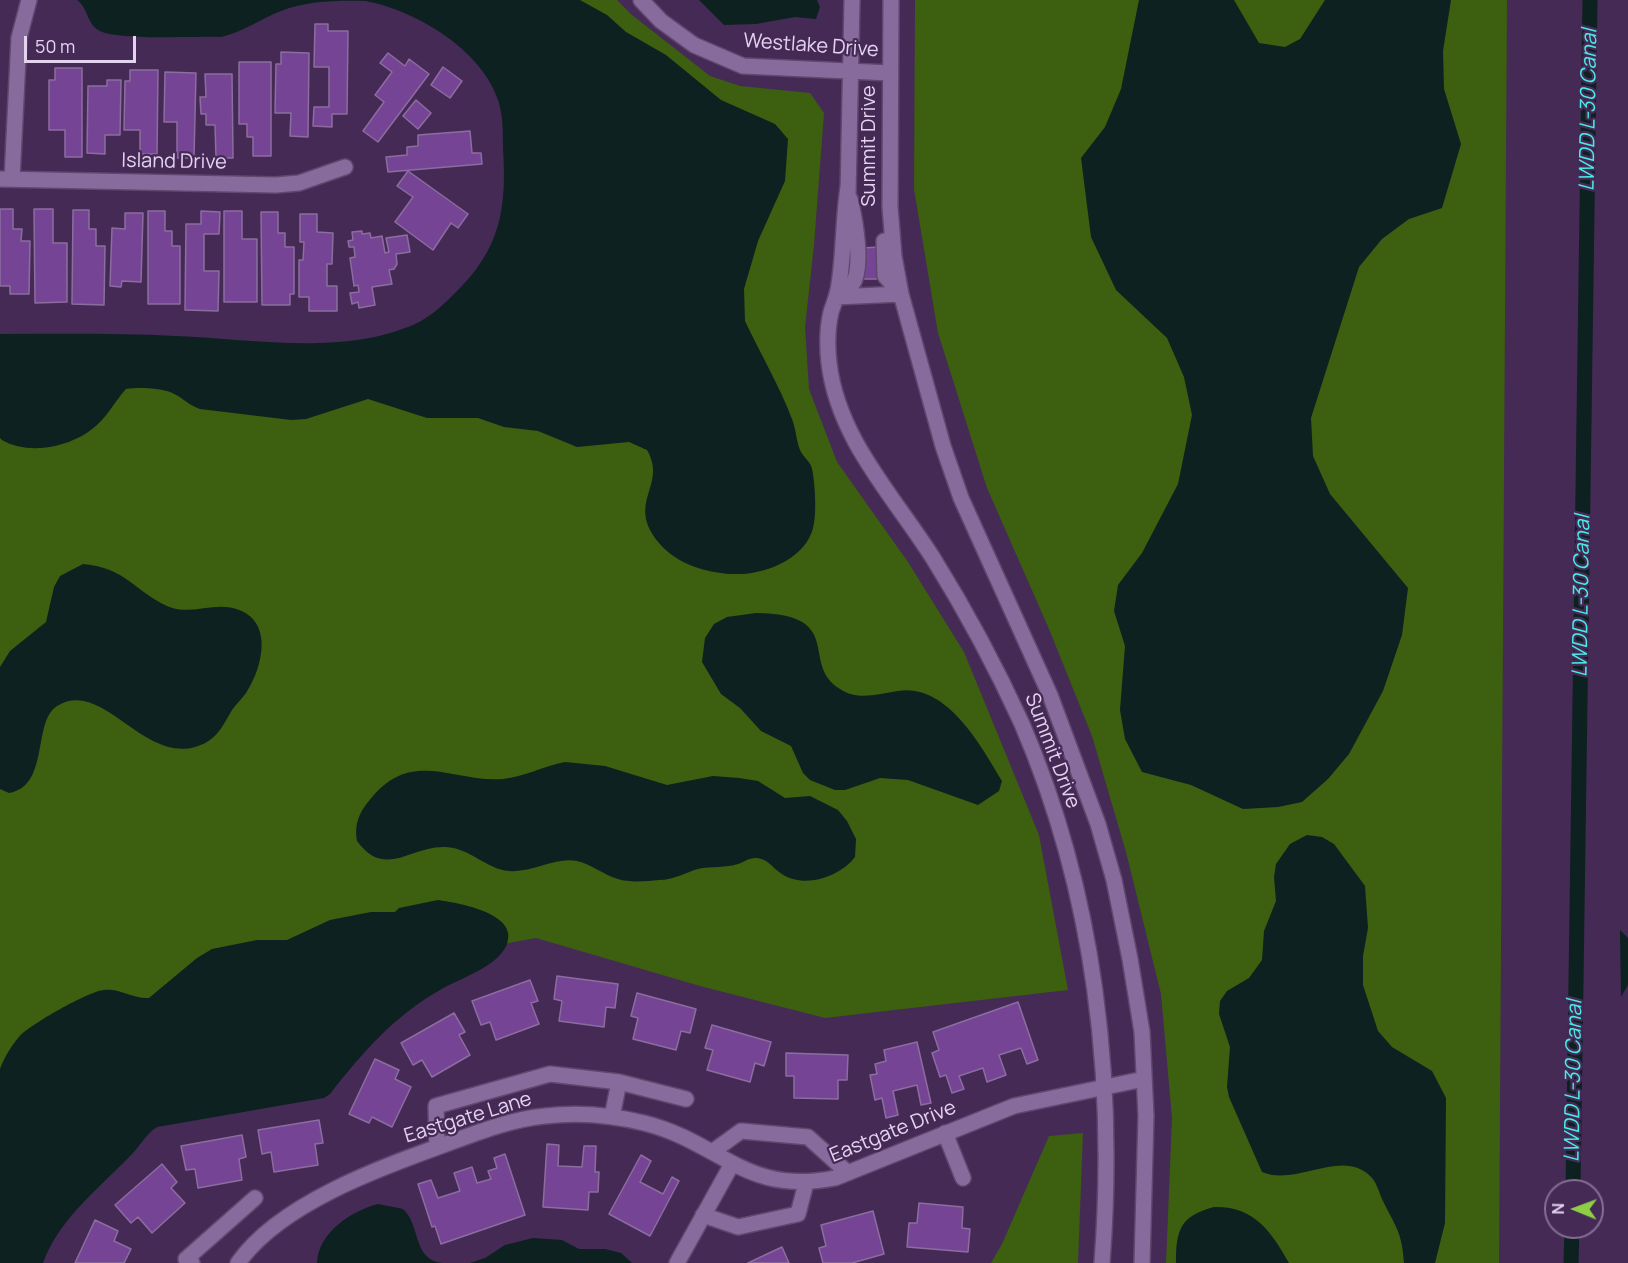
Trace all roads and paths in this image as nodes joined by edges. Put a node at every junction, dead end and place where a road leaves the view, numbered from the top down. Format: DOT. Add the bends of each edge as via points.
graph roads {
  1 [pos="29,0"];
  2 [pos="641,0"];
  3 [pos="852,0"];
  4 [pos="891,0"];
  5 [pos="851,71"];
  6 [pos="890,73"];
  7 [pos="345,167"];
  8 [pos="6,179"];
  9 [pos="901,294"];
  10 [pos="836,297"];
  11 [pos="1144,1079"];
  12 [pos="619,1082"];
  13 [pos="1106,1087"];
  14 [pos="686,1099"];
  15 [pos="612,1117"];
  16 [pos="945,1133"];
  17 [pos="437,1147"];
  18 [pos="712,1152"];
  19 [pos="732,1164"];
  20 [pos="848,1173"];
  21 [pos="963,1178"];
  22 [pos="806,1183"];
  23 [pos="255,1198"];
  24 [pos="703,1215"];
  25 [pos="187,1262"];
  26 [pos="238,1263"];
  27 [pos="677,1263"];
  28 [pos="1102,1263"];
  29 [pos="1142,1263"];
  1 -- 8 [label="street" via="19,38"];
  2 -- 5 [label="street, Westlake Drive" via="661,21 694,45 743,66"];
  3 -- 5 [label="street, Summit Drive"];
  4 -- 6 [label="street, Summit Drive"];
  5 -- 6 [label="street, Westlake Drive"];
  5 -- 10 [label="street, Summit Drive" via="848,272"];
  6 -- 9 [label="street, Summit Drive" via="891,220"];
  7 -- 8 [label="street, Island Drive" via="299,183 276,185"];
  9 -- 10 [label="street"];
  9 -- 11 [label="street, Summit Drive" via="961,498 1050,695 1098,824 1130,959 1142,1032"];
  10 -- 13 [label="street, Summit Drive" via="827,336 834,392 843,418 862,454 960,602 1018,717 1049,798 1080,907 1100,1022"];
  11 -- 13 [label="street, Eastgate Drive"];
  11 -- 29 [label="street, Summit Drive"];
  12 -- 14 [label="street"];
  12 -- 15 [label="street"];
  12 -- 17 [label="street" via="550,1074 436,1106"];
  13 -- 16 [label="street, Eastgate Drive" via="1014,1106"];
  13 -- 28 [label="street, Summit Drive"];
  15 -- 17 [label="street, Eastgate Lane" via="543,1116"];
  15 -- 18 [label="street, Eastgate Lane" via="679,1135"];
  16 -- 20 [label="street, Eastgate Drive"];
  16 -- 21 [label="street"];
  17 -- 26 [label="street, Eastgate Lane" via="341,1185 276,1226"];
  18 -- 19 [label="street, Eastgate Lane"];
  18 -- 20 [label="street" via="741,1131 808,1137"];
  19 -- 22 [label="street, Eastgate Drive" via="771,1180"];
  19 -- 24 [label="street"];
  20 -- 22 [label="street, Eastgate Drive"];
  22 -- 24 [label="street" via="798,1214 738,1227"];
  23 -- 25 [label="street"];
  24 -- 27 [label="street"];
}
